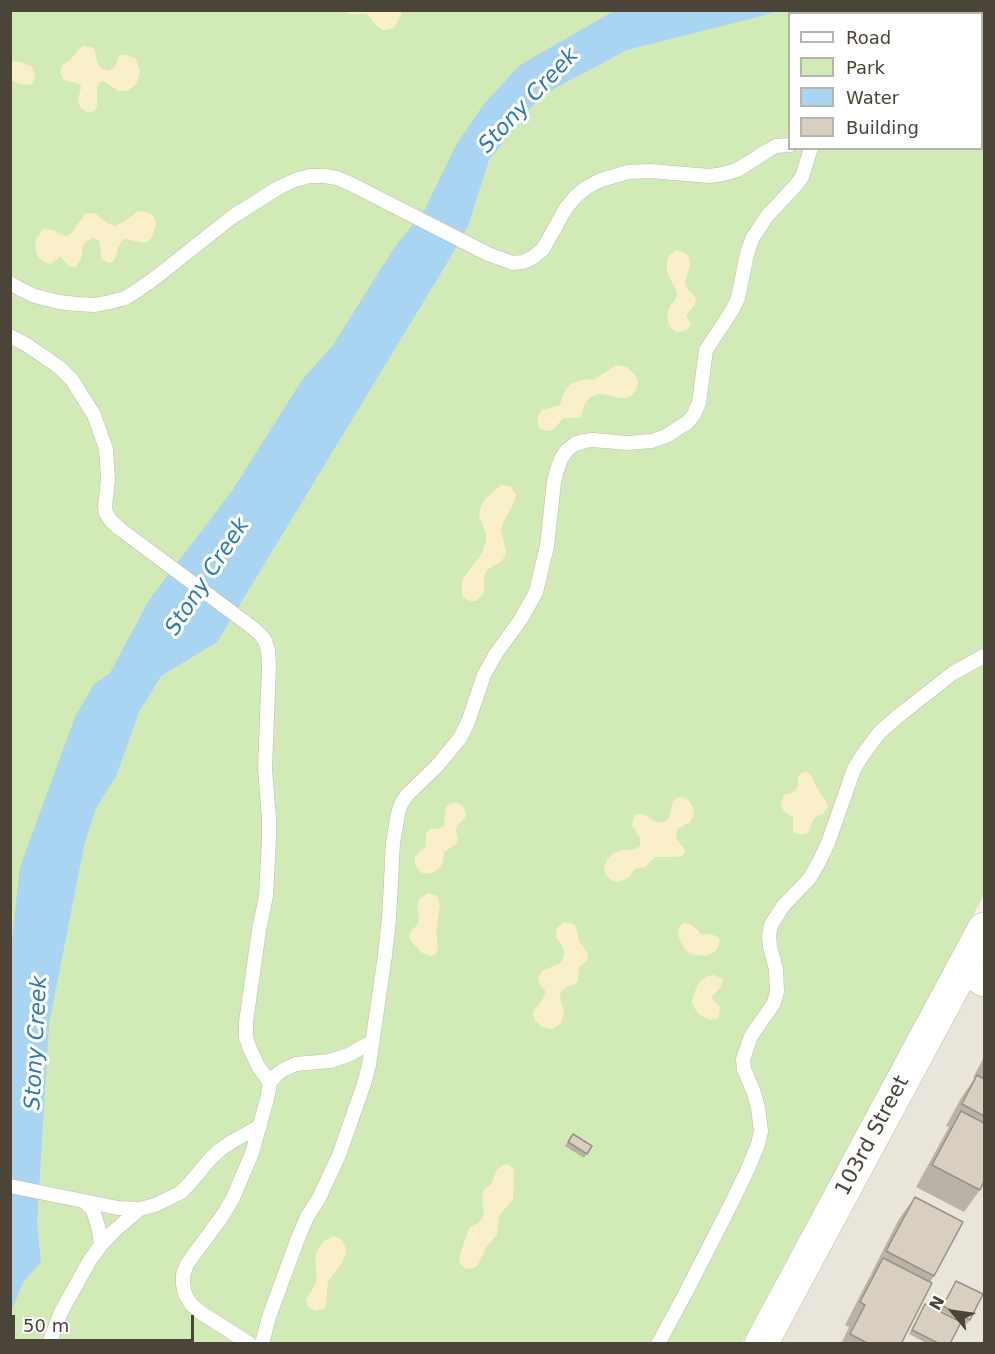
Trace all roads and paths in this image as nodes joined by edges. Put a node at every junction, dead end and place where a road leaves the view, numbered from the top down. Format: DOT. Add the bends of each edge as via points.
graph roads {
  1 [pos="788,146"];
  2 [pos="809,150"];
  3 [pos="10,283"];
  4 [pos="10,336"];
  5 [pos="984,656"];
  6 [pos="984,929"];
  7 [pos="973,977"];
  8 [pos="372,1042"];
  9 [pos="270,1083"];
  10 [pos="260,1126"];
  11 [pos="10,1186"];
  12 [pos="85,1202"];
  13 [pos="141,1209"];
  14 [pos="100,1245"];
  15 [pos="49,1344"];
  16 [pos="250,1344"];
  17 [pos="262,1344"];
  18 [pos="658,1344"];
  19 [pos="761,1344"];
  1 -- 3 [label="lane" via="776,146 737,170 723,174 650,171 608,177 575,197 543,249 523,262 513,263 488,254 337,178 310,176 278,188 232,217 125,298 95,305 59,302 35,296"];
  2 -- 8 [label="lane" via="802,177 752,238 738,297 706,350 694,414 666,436 652,441 584,441 567,450 561,459 555,476 548,546 536,592 484,675 460,738 401,804 393,843 386,955"];
  4 -- 9 [label="lane" via="47,358 84,396 106,449 106,513 120,529 261,634 265,641 269,839 266,896 246,1037"];
  5 -- 18 [label="lane" via="954,673 879,733 854,769 819,862 771,926 777,992 774,1004 751,1036 743,1059 758,1108 758,1144"];
  6 -- 7 [label="street, 103rd Street"];
  7 -- 19 [label="street, 103rd Street"];
  8 -- 9 [label="lane" via="330,1061 296,1064"];
  8 -- 17 [label="lane" via="352,1118 331,1172 298,1238"];
  9 -- 10 [label="lane"];
  10 -- 13 [label="lane" via="221,1149 180,1193"];
  10 -- 16 [label="lane" via="233,1198 183,1275 185,1294 191,1304"];
  11 -- 12 [label="lane"];
  12 -- 13 [label="lane"];
  12 -- 14 [label="lane" via="93,1210"];
  13 -- 14 [label="lane"];
  14 -- 15 [label="lane" via="61,1312"];
}
